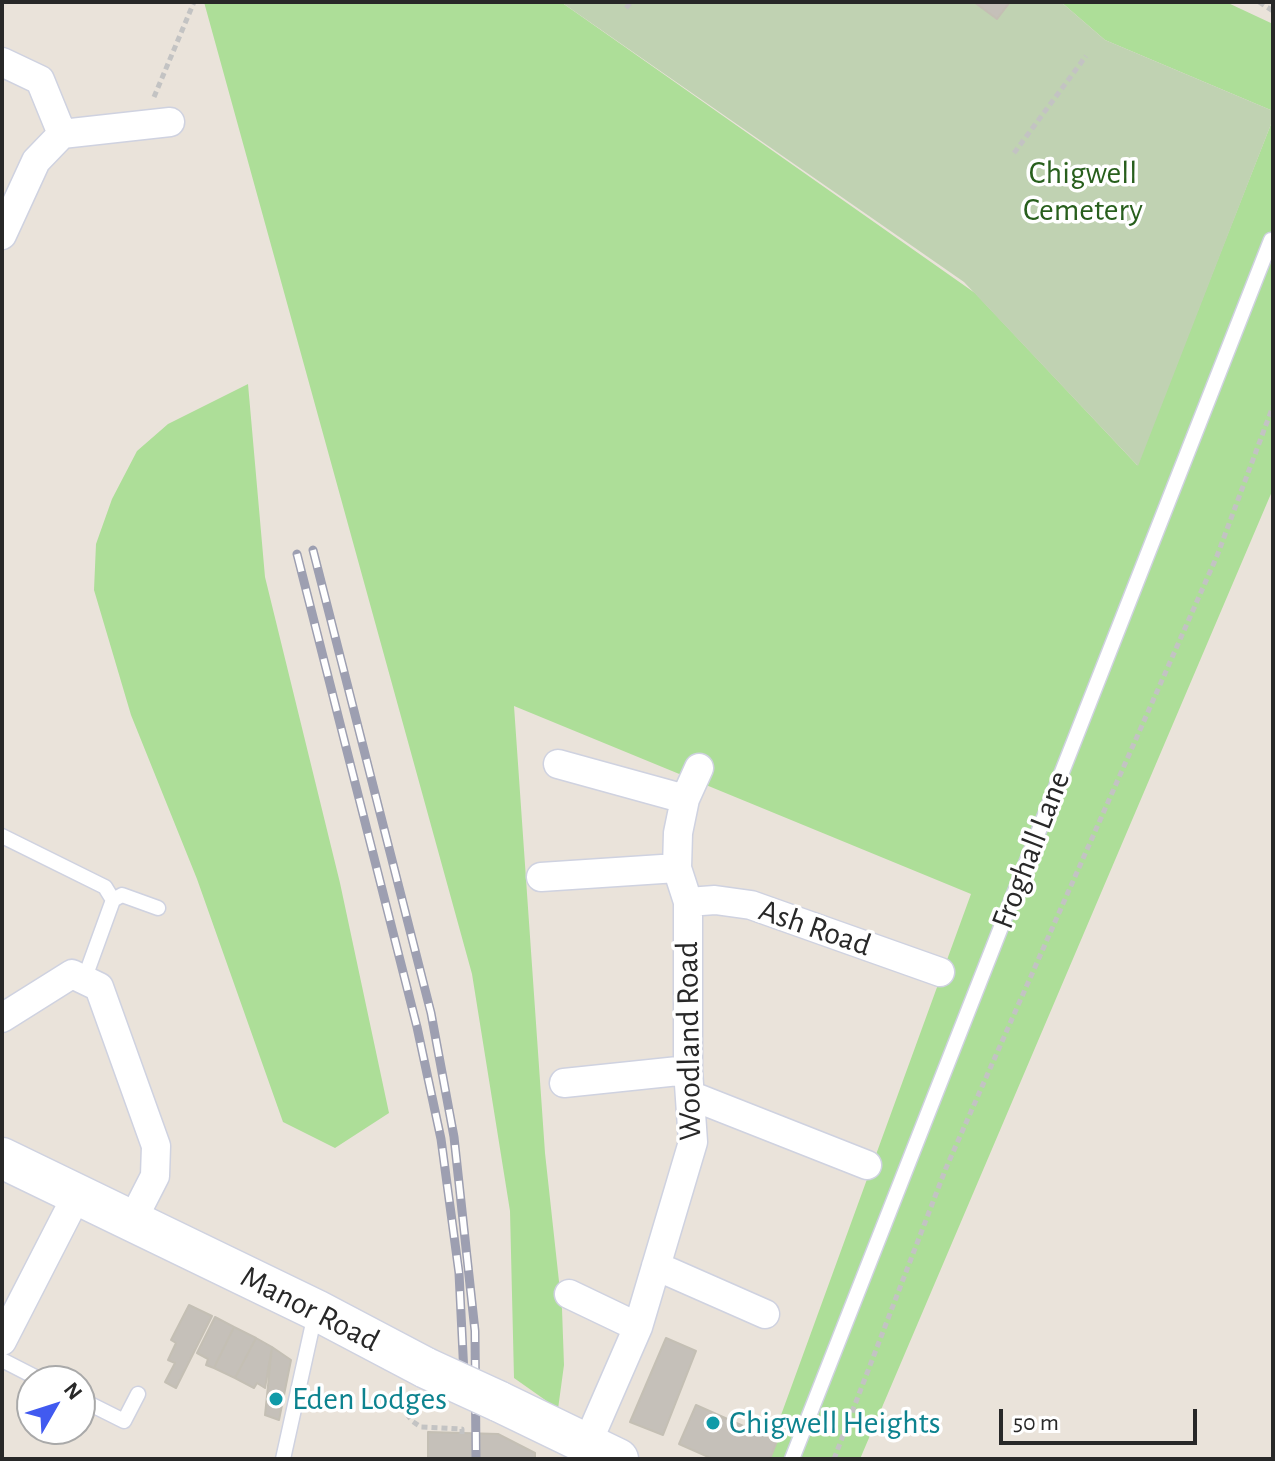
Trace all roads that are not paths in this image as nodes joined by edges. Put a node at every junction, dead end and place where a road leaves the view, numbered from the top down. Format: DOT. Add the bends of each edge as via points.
graph roads {
  1 [pos="2,62"];
  2 [pos="159,124"];
  3 [pos="62,134"];
  4 [pos="2,235"];
  5 [pos="1271,240"];
  6 [pos="558,764"];
  7 [pos="699,768"];
  8 [pos="685,799"];
  9 [pos="2,836"];
  10 [pos="677,868"];
  11 [pos="541,877"];
  12 [pos="113,900"];
  13 [pos="688,902"];
  14 [pos="158,908"];
  15 [pos="940,972"];
  16 [pos="84,980"];
  17 [pos="2,1018"];
  18 [pos="564,1083"];
  19 [pos="690,1083"];
  20 [pos="2,1158"];
  21 [pos="867,1165"];
  22 [pos="77,1195"];
  23 [pos="132,1221"];
  24 [pos="656,1266"];
  25 [pos="569,1294"];
  26 [pos="316,1310"];
  27 [pos="765,1314"];
  28 [pos="638,1327"];
  29 [pos="2,1341"];
  30 [pos="138,1394"];
  31 [pos="96,1407"];
  32 [pos="602,1451"];
  33 [pos="283,1459"];
  34 [pos="792,1459"];
  1 -- 3 [label="street" via="40,80"];
  2 -- 3 [label="street"];
  3 -- 4 [label="street" via="36,161"];
  5 -- 34 [label="lane, Froghall Lane"];
  6 -- 8 [label="street"];
  7 -- 8 [label="street, Woodland Road"];
  8 -- 10 [label="street, Woodland Road"];
  9 -- 12 [label="lane" via="105,887"];
  10 -- 11 [label="street"];
  10 -- 13 [label="street, Woodland Road"];
  12 -- 14 [label="lane" via="122,895"];
  12 -- 16 [label="lane"];
  13 -- 15 [label="street, Ash Road" via="751,905"];
  13 -- 19 [label="street, Woodland Road"];
  16 -- 17 [label="street" via="72,974"];
  16 -- 23 [label="street" via="99,987 156,1146 155,1176"];
  18 -- 19 [label="street"];
  19 -- 21 [label="street"];
  19 -- 24 [label="street, Woodland Road" via="693,1142"];
  20 -- 22 [label="main road, Manor Road"];
  22 -- 23 [label="main road, Manor Road"];
  22 -- 29 [label="street"];
  23 -- 26 [label="main road, Manor Road"];
  24 -- 27 [label="street"];
  24 -- 28 [label="street, Woodland Road"];
  25 -- 28 [label="street"];
  26 -- 32 [label="main road, Manor Road, bridge"];
  26 -- 33 [label="lane"];
  28 -- 32 [label="street, Woodland Road"];
  30 -- 31 [label="lane" via="124,1421"];
}
